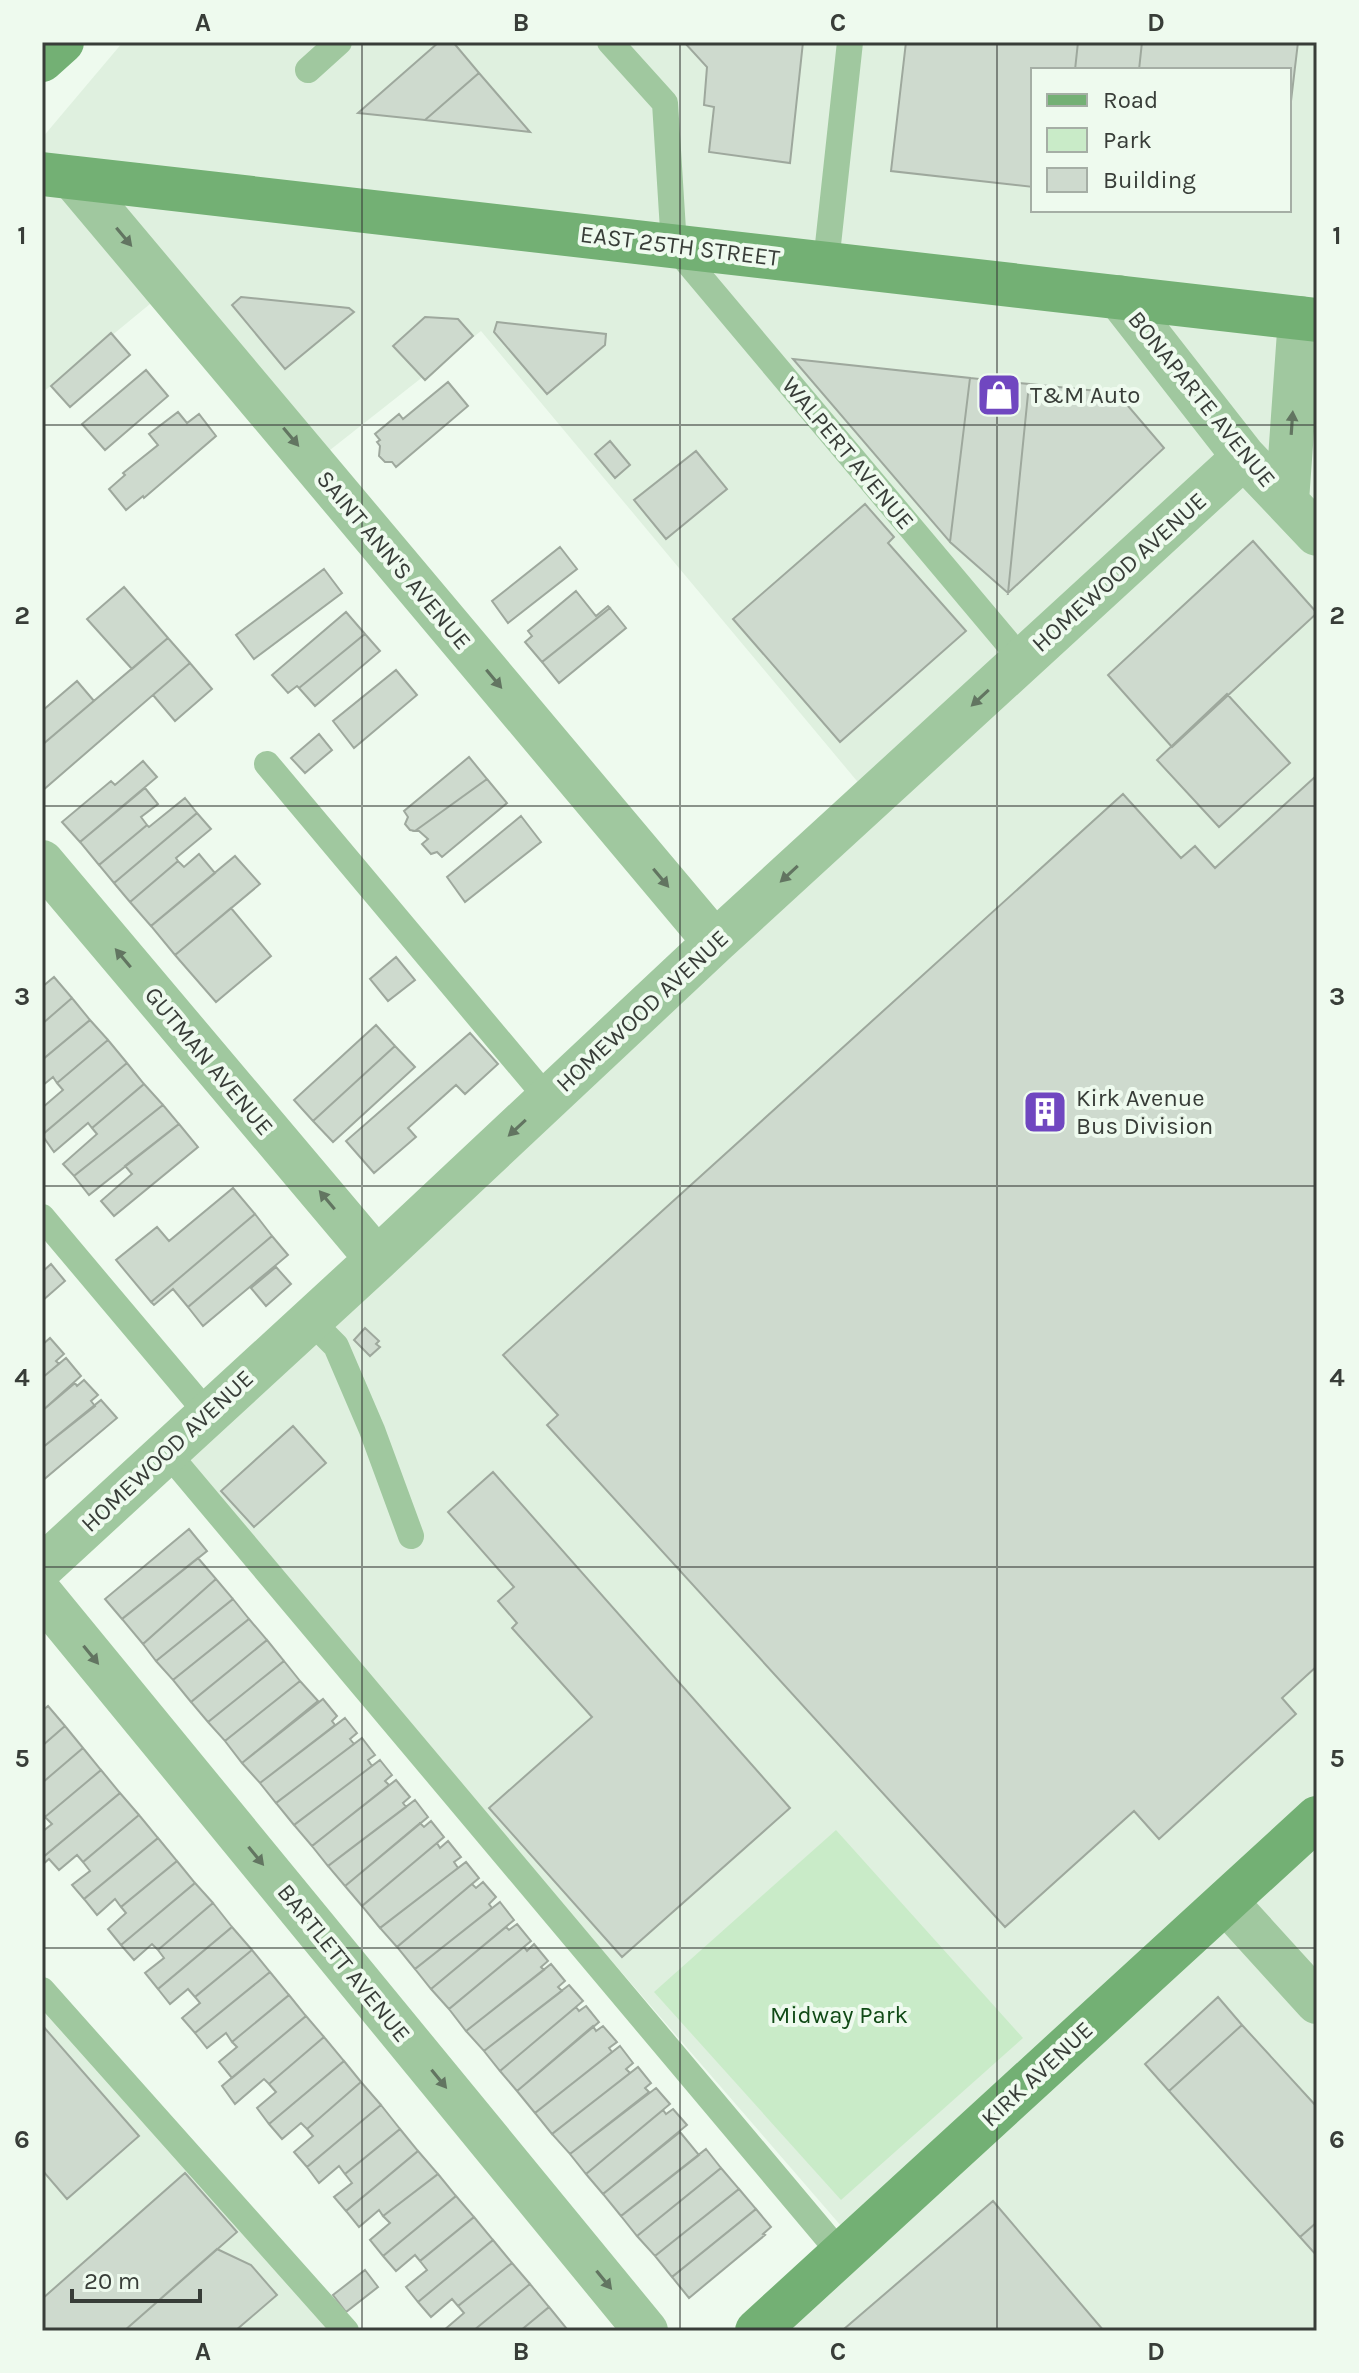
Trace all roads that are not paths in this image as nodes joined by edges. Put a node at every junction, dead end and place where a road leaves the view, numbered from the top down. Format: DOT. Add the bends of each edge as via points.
graph roads {
  1 [pos="62,42"];
  2 [pos="339,42"];
  3 [pos="610,42"];
  4 [pos="850,42"];
  5 [pos="42,60"];
  6 [pos="308,70"];
  7 [pos="58,176"];
  8 [pos="674,246"];
  9 [pos="826,263"];
  10 [pos="1119,297"];
  11 [pos="1308,319"];
  12 [pos="1244,457"];
  13 [pos="1287,501"];
  14 [pos="1317,534"];
  15 [pos="1022,660"];
  16 [pos="267,764"];
  17 [pos="42,862"];
  18 [pos="715,942"];
  19 [pos="548,1099"];
  20 [pos="42,1217"];
  21 [pos="377,1259"];
  22 [pos="310,1320"];
  23 [pos="208,1414"];
  24 [pos="166,1451"];
  25 [pos="411,1536"];
  26 [pos="42,1567"];
  27 [pos="42,1595"];
  28 [pos="1317,1818"];
  29 [pos="1226,1902"];
  30 [pos="42,1990"];
  31 [pos="1317,2002"];
  32 [pos="841,2254"];
  33 [pos="333,2326"];
  34 [pos="646,2331"];
  35 [pos="757,2331"];
  1 -- 5 [label="main road"];
  2 -- 6 [label="lane"];
  3 -- 8 [label="lane" via="665,103"];
  4 -- 9 [label="lane"];
  7 -- 8 [label="main road, EAST 25TH STREET"];
  7 -- 18 [label="street, SAINT ANN'S AVENUE, one-way"];
  8 -- 9 [label="main road, EAST 25TH STREET"];
  8 -- 15 [label="lane, WALPERT AVENUE"];
  9 -- 10 [label="main road, EAST 25TH STREET"];
  10 -- 11 [label="main road, EAST 25TH STREET"];
  10 -- 12 [label="street, BONAPARTE AVENUE"];
  13 -- 11 [label="street, BONAPARTE AVENUE, one-way"];
  12 -- 13 [label="street, BONAPARTE AVENUE"];
  12 -- 15 [label="street, HOMEWOOD AVENUE"];
  13 -- 14 [label="street, BONAPARTE AVENUE"];
  15 -- 18 [label="street, HOMEWOOD AVENUE, one-way"];
  16 -- 19 [label="lane"];
  21 -- 17 [label="street, GUTMAN AVENUE, one-way"];
  18 -- 19 [label="street, HOMEWOOD AVENUE"];
  19 -- 21 [label="street, HOMEWOOD AVENUE, one-way"];
  20 -- 23 [label="lane"];
  21 -- 22 [label="street, HOMEWOOD AVENUE"];
  22 -- 23 [label="street, HOMEWOOD AVENUE"];
  22 -- 25 [label="lane" via="336,1346"];
  23 -- 24 [label="street, HOMEWOOD AVENUE"];
  24 -- 26 [label="street, HOMEWOOD AVENUE"];
  24 -- 32 [label="lane"];
  27 -- 34 [label="street, BARTLETT AVENUE, one-way"];
  28 -- 29 [label="main road, KIRK AVENUE"];
  29 -- 31 [label="street"];
  29 -- 32 [label="main road, KIRK AVENUE"];
  30 -- 33 [label="lane"];
  32 -- 35 [label="main road, KIRK AVENUE"];
}
